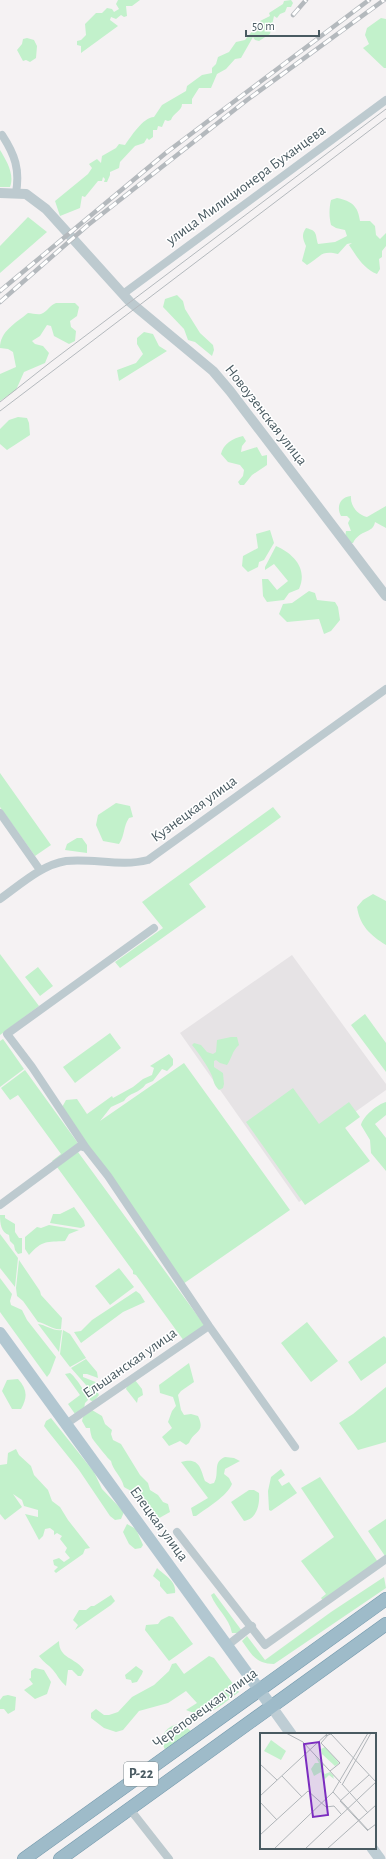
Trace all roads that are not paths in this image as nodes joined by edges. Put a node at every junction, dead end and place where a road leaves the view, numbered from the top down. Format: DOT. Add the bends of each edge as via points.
graph roads {
  1 [pos="386,100"];
  2 [pos="2,135"];
  3 [pos="0,193"];
  4 [pos="16,193"];
  5 [pos="122,294"];
  6 [pos="386,596"];
  7 [pos="386,689"];
  8 [pos="0,813"];
  9 [pos="40,870"];
  10 [pos="0,899"];
  11 [pos="154,928"];
  12 [pos="86,1148"];
  13 [pos="0,1205"];
  14 [pos="209,1326"];
  15 [pos="0,1333"];
  16 [pos="66,1424"];
  17 [pos="295,1447"];
  18 [pos="177,1532"];
  19 [pos="385,1561"];
  20 [pos="386,1599"];
  21 [pos="386,1624"];
  22 [pos="252,1626"];
  23 [pos="228,1645"];
  24 [pos="259,1688"];
  25 [pos="271,1706"];
  26 [pos="290,1733"];
  27 [pos="129,1808"];
  28 [pos="373,1849"];
  29 [pos="24,1859"];
  30 [pos="60,1859"];
  31 [pos="169,1859"];
  32 [pos="380,1859"];
  1 -- 5 [label="street, улица Милиционера Буханцева"];
  2 -- 4 [label="street" via="15,160 19,178"];
  3 -- 4 [label="street, Новоузенская улица"];
  4 -- 5 [label="street, Новоузенская улица" via="31,196 46,209"];
  5 -- 6 [label="street, Новоузенская улица" via="213,371"];
  7 -- 9 [label="street, Кузнецкая улица" via="148,860 134,863 66,861"];
  8 -- 9 [label="street"];
  9 -- 10 [label="street, Кузнецкая улица"];
  11 -- 12 [label="street" via="7,1034"];
  12 -- 13 [label="street" via="80,1146"];
  12 -- 14 [label="street" via="108,1176"];
  14 -- 16 [label="street, Ельшанская улица"];
  14 -- 17 [label="street"];
  15 -- 16 [label="main road, Елецкая улица"];
  16 -- 23 [label="main road, Елецкая улица"];
  18 -- 22 [label="street"];
  19 -- 22 [label="street" via="265,1645"];
  20 -- 24 [label="highway, Череповецкая улица / Р-22"];
  21 -- 25 [label="highway, Р-22"];
  22 -- 23 [label="street"];
  23 -- 24 [label="main road, Елецкая улица"];
  24 -- 25 [label="main road, Елецкая улица"];
  24 -- 29 [label="highway, Череповецкая улица / Р-22"];
  25 -- 26 [label="main road, Елецкая улица"];
  25 -- 27 [label="highway, Р-22"];
  27 -- 30 [label="highway, Р-22"];
  27 -- 31 [label="street"];
  28 -- 32 [label="main road"];
}
